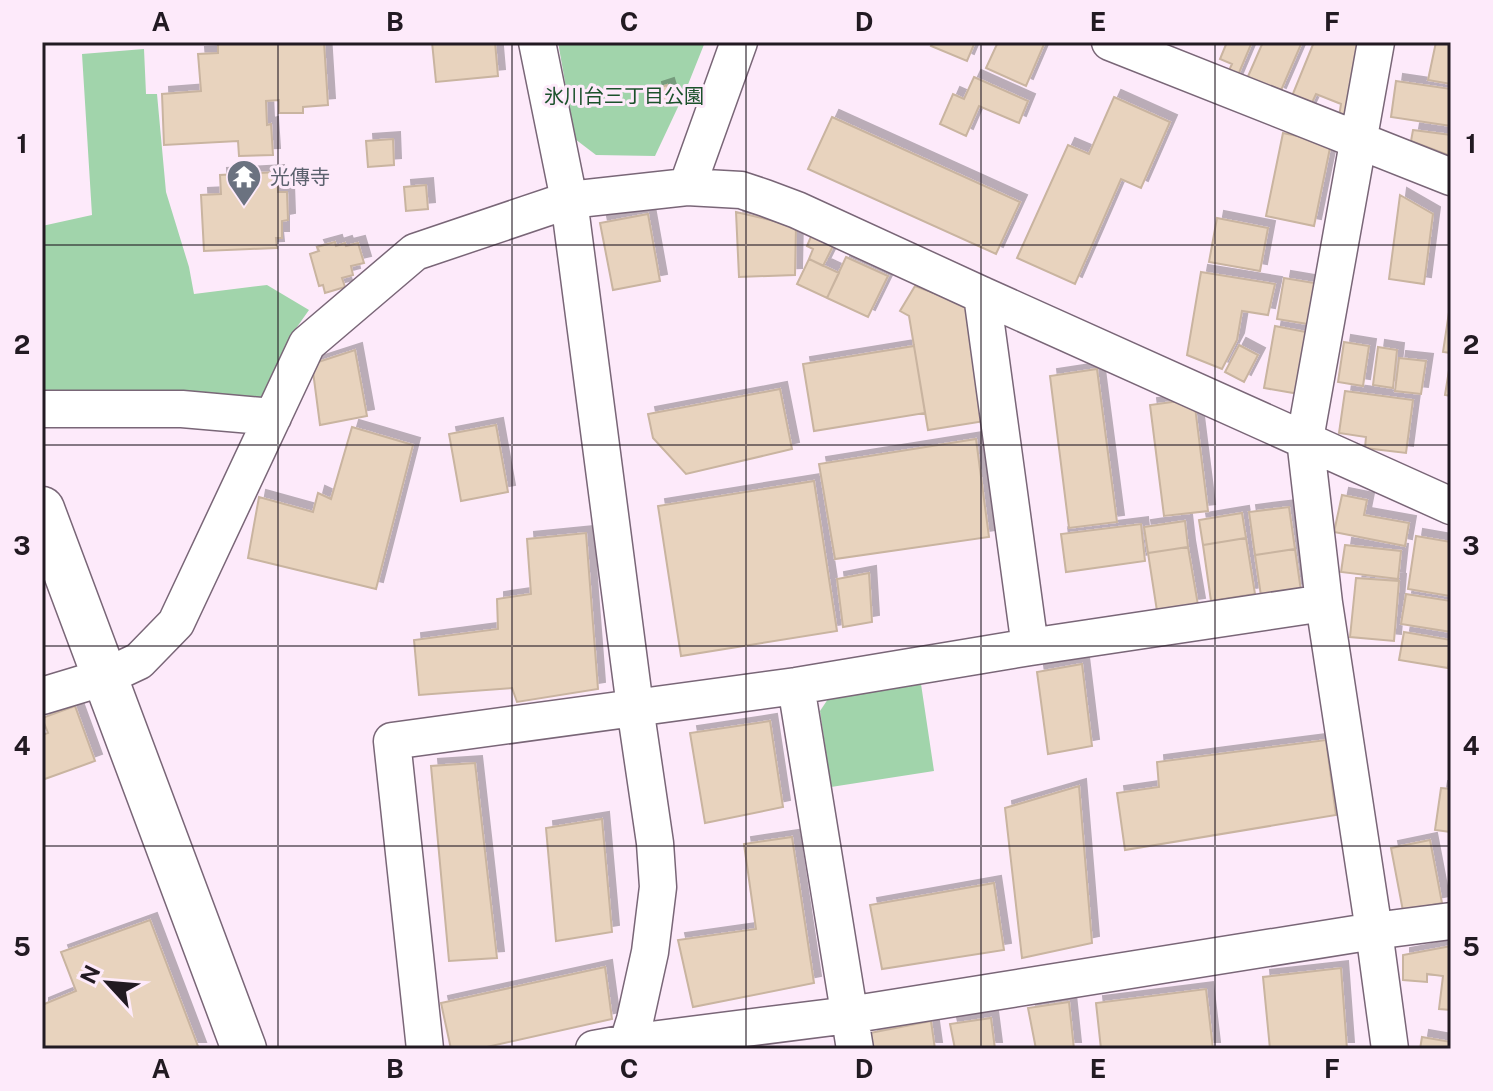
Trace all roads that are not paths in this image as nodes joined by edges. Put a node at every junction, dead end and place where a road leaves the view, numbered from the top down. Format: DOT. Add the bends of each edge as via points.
graph roads {
  1 [pos="537,42"];
  2 [pos="739,42"];
  3 [pos="1110,42"];
  4 [pos="1376,42"];
  5 [pos="1358,141"];
  6 [pos="1451,177"];
  7 [pos="687,187"];
  8 [pos="569,200"];
  9 [pos="982,295"];
  10 [pos="42,409"];
  11 [pos="273,417"];
  12 [pos="1305,439"];
  13 [pos="1451,506"];
  14 [pos="42,509"];
  15 [pos="1324,603"];
  16 [pos="1030,647"];
  17 [pos="105,677"];
  18 [pos="796,686"];
  19 [pos="42,696"];
  20 [pos="635,707"];
  21 [pos="1451,921"];
  22 [pos="1374,931"];
  23 [pos="852,1032"];
  24 [pos="615,1047"];
  25 [pos="244,1049"];
  26 [pos="425,1049"];
  27 [pos="1390,1049"];
  1 -- 8 [label="street"];
  2 -- 7 [label="street"];
  3 -- 5 [label="street"];
  4 -- 5 [label="street"];
  5 -- 6 [label="street"];
  5 -- 12 [label="street"];
  7 -- 8 [label="street"];
  7 -- 9 [label="street" via="741,190 776,202"];
  8 -- 11 [label="street" via="415,252 307,344"];
  8 -- 20 [label="street"];
  9 -- 12 [label="street"];
  9 -- 16 [label="street"];
  10 -- 11 [label="street" via="182,409"];
  11 -- 17 [label="street" via="176,623 139,661"];
  12 -- 13 [label="street"];
  12 -- 15 [label="street"];
  14 -- 17 [label="street"];
  15 -- 16 [label="street"];
  15 -- 22 [label="street"];
  16 -- 18 [label="street"];
  17 -- 19 [label="street"];
  17 -- 25 [label="street"];
  18 -- 20 [label="street"];
  18 -- 23 [label="street"];
  20 -- 24 [label="street" via="658,887 635,1020"];
  20 -- 26 [label="street" via="392,741"];
  21 -- 22 [label="street"];
  22 -- 23 [label="street"];
  22 -- 27 [label="street"];
  23 -- 24 [label="street"];
}
